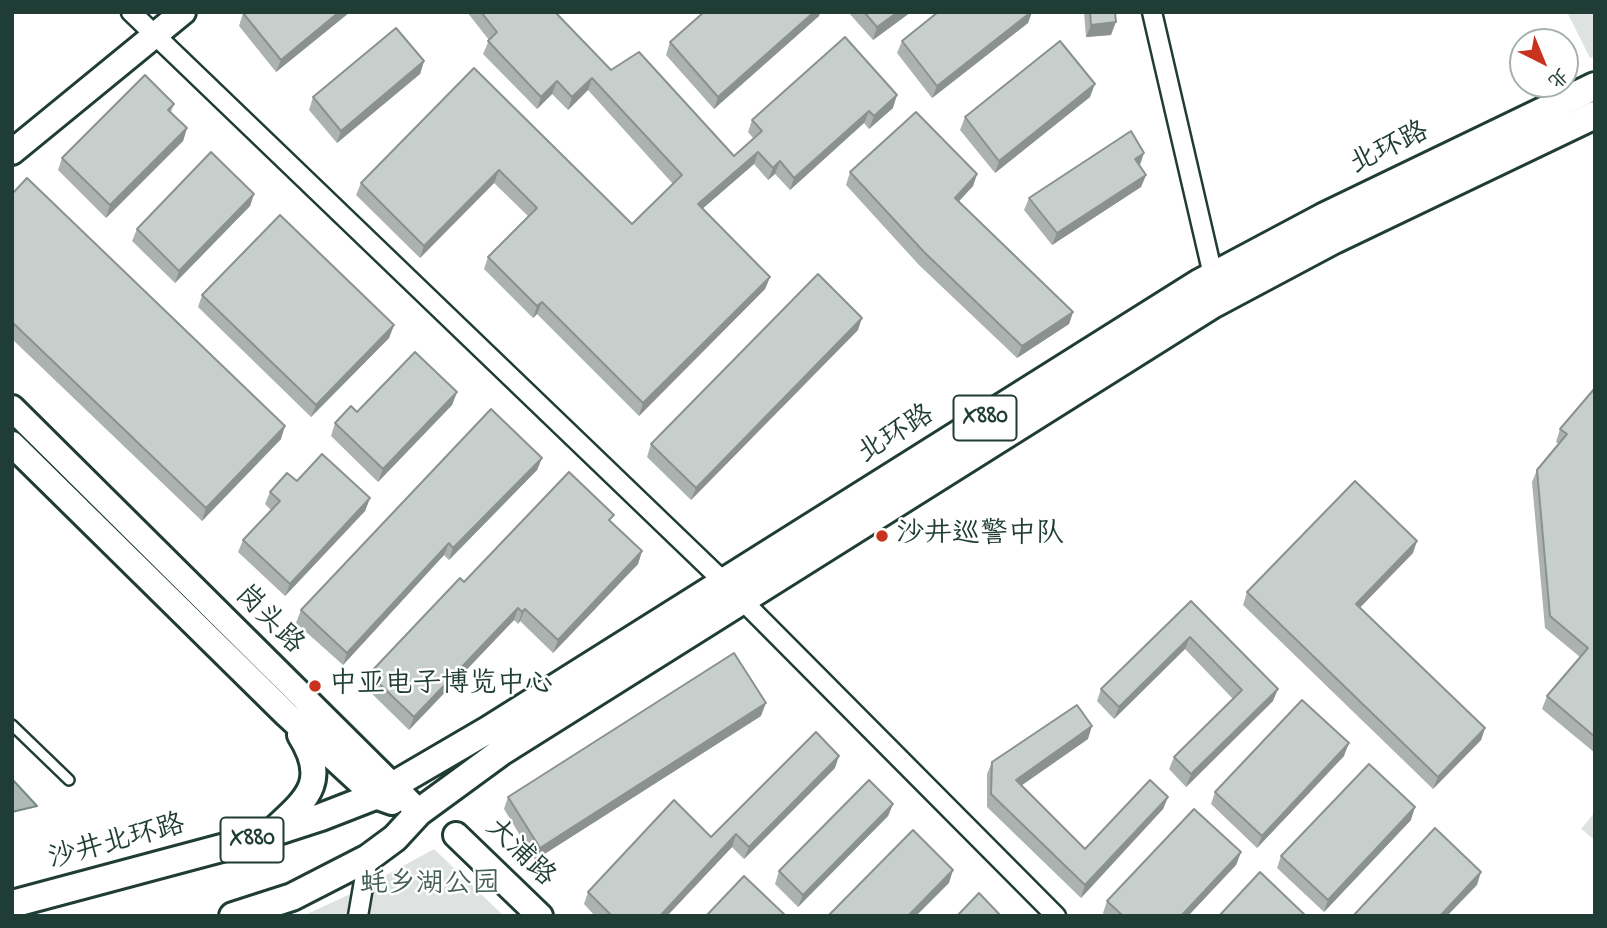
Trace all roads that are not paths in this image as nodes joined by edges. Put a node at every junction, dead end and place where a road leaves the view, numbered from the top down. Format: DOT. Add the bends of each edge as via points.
graph roads {
  1 [pos="131,12"];
  2 [pos="183,12"];
  3 [pos="1153,12"];
  4 [pos="155,35"];
  5 [pos="1595,86"];
  6 [pos="1595,115"];
  7 [pos="12,152"];
  8 [pos="1213,275"];
  9 [pos="12,408"];
  10 [pos="12,444"];
  11 [pos="733,591"];
  12 [pos="286,714"];
  13 [pos="12,725"];
  14 [pos="69,780"];
  15 [pos="385,791"];
  16 [pos="419,812"];
  17 [pos="268,835"];
  18 [pos="456,835"];
  19 [pos="368,858"];
  20 [pos="12,904"];
  21 [pos="233,916"];
  22 [pos="358,916"];
  23 [pos="540,916"];
  24 [pos="1056,916"];
  1 -- 4 [label="street"];
  2 -- 4 [label="street"];
  3 -- 8 [label="street"];
  4 -- 7 [label="street"];
  4 -- 11 [label="street"];
  5 -- 8 [label="main road, 北环路 / X880"];
  6 -- 11 [label="main road, 北环路 / X880" via="1256,280"];
  8 -- 11 [label="main road, 北环路 / X880"];
  9 -- 15 [label="street, 岗头路"];
  10 -- 12 [label="street, 岗头路"];
  11 -- 15 [label="main road, 北环路 / X880"];
  11 -- 16 [label="main road, 北环路 / X880"];
  11 -- 24 [label="street"];
  12 -- 15 [label="street, 岗头路"];
  12 -- 17 [label="street" via="311,752 316,769 312,788"];
  13 -- 14 [label="lane"];
  15 -- 16 [label="street, 岗头路"];
  15 -- 17 [label="main road, 沙井北环路 / X880"];
  16 -- 19 [label="main road, X880"];
  17 -- 20 [label="main road, 沙井北环路 / X880"];
  18 -- 23 [label="street, 大浦路"];
  19 -- 21 [label="main road, X880" via="292,897"];
  19 -- 22 [label="street"];
}
